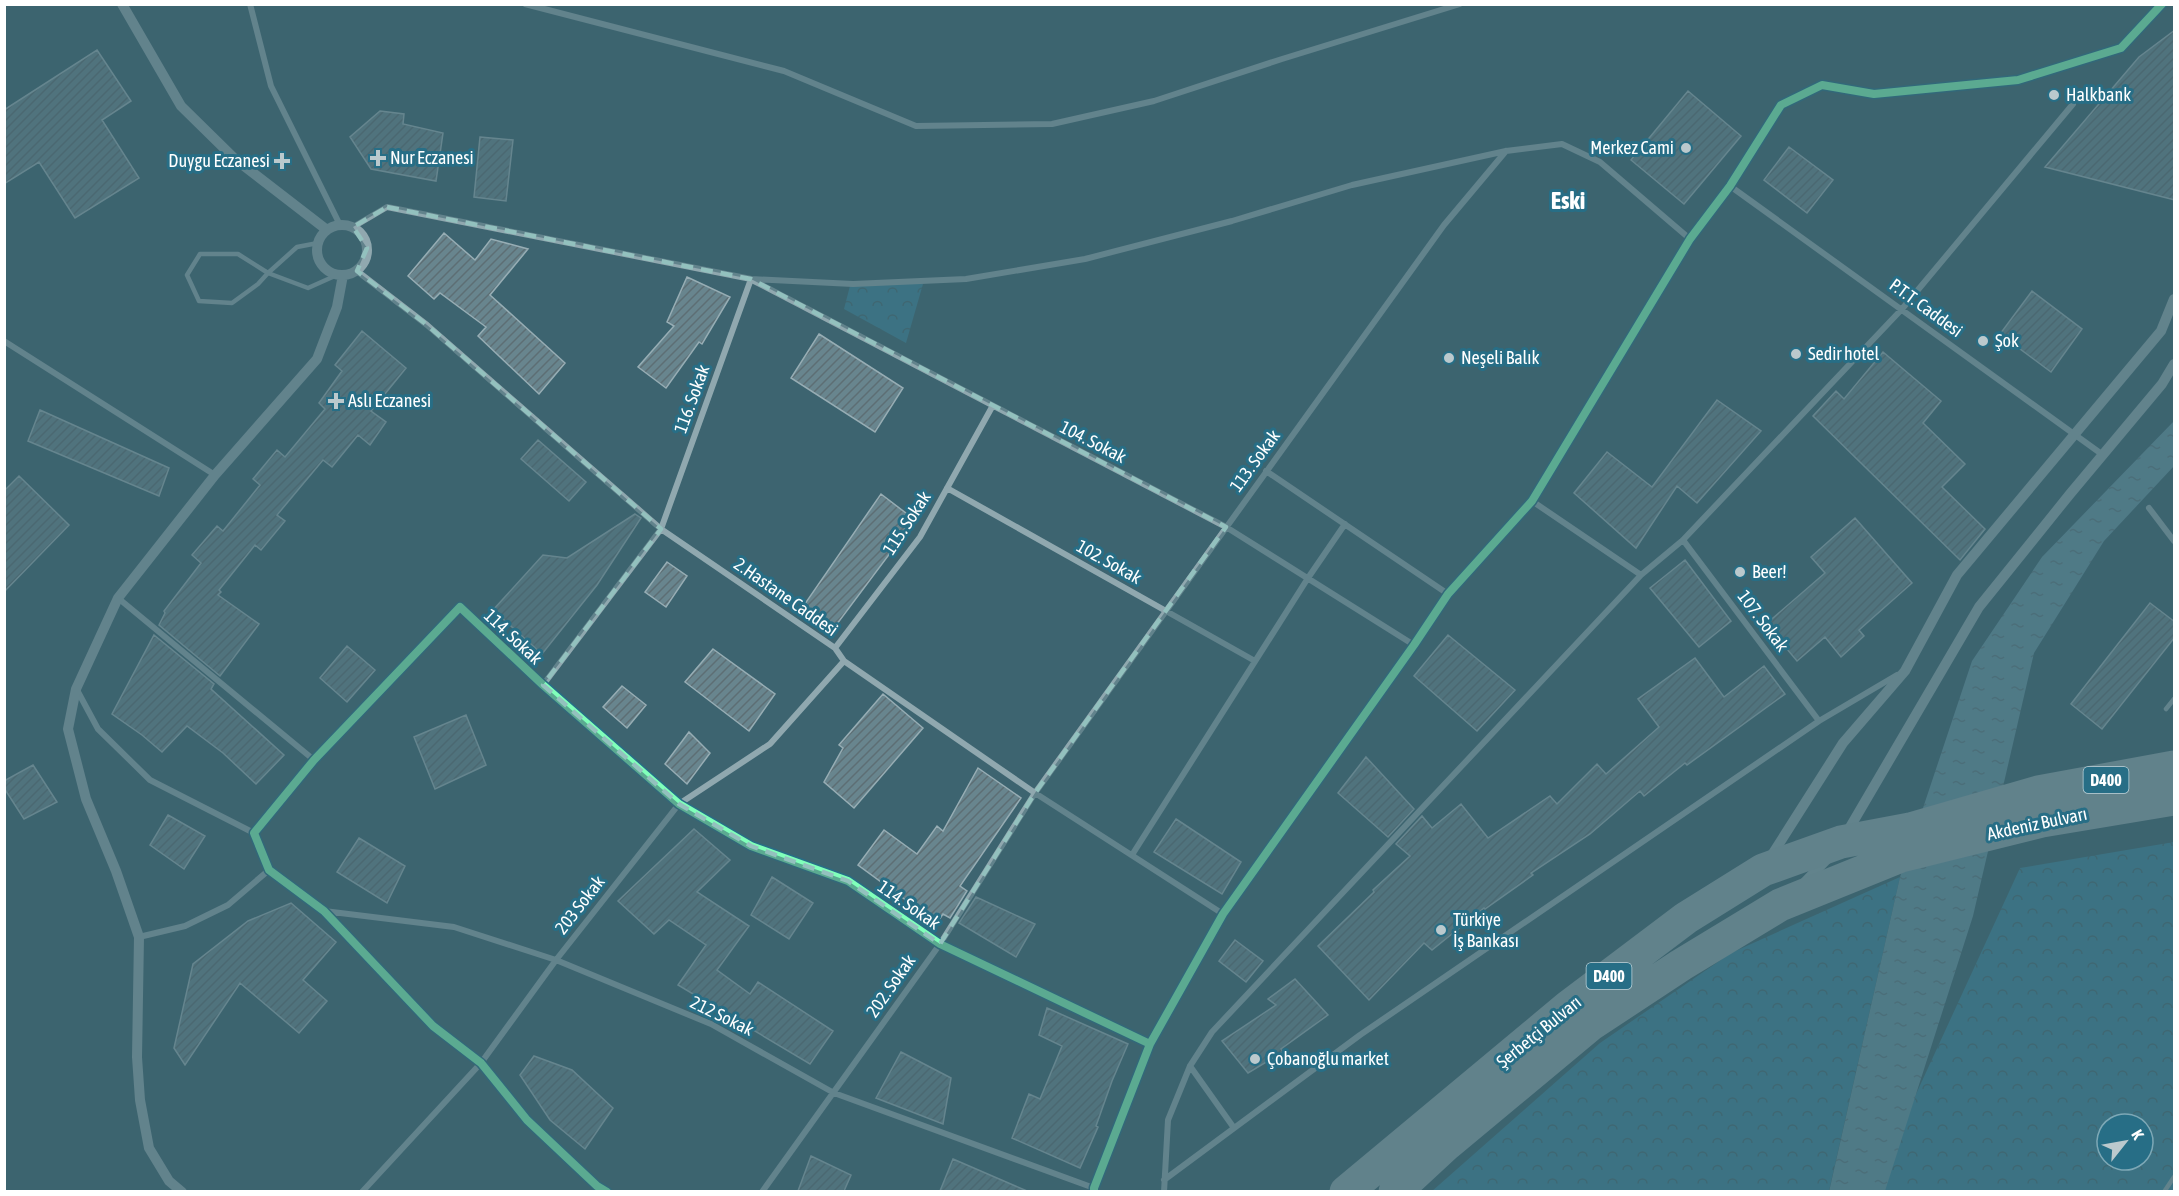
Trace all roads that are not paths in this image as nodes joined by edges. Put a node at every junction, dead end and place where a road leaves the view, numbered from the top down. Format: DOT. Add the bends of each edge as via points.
graph roads {
  1 [pos="122,4"];
  2 [pos="250,4"];
  3 [pos="525,4"];
  4 [pos="1460,4"];
  5 [pos="2162,4"];
  6 [pos="2073,104"];
  7 [pos="1506,151"];
  8 [pos="1730,186"];
  9 [pos="340,225"];
  10 [pos="353,227"];
  11 [pos="327,230"];
  12 [pos="1690,239"];
  13 [pos="318,243"];
  14 [pos="357,271"];
  15 [pos="268,273"];
  16 [pos="340,275"];
  17 [pos="751,279"];
  18 [pos="2175,299"];
  19 [pos="1902,309"];
  20 [pos="4,341"];
  21 [pos="2175,364"];
  22 [pos="992,407"];
  23 [pos="2075,434"];
  24 [pos="2103,455"];
  25 [pos="1266,471"];
  26 [pos="215,475"];
  27 [pos="947,488"];
  28 [pos="1532,501"];
  29 [pos="2149,507"];
  30 [pos="1345,524"];
  31 [pos="1226,527"];
  32 [pos="661,529"];
  33 [pos="1683,540"];
  34 [pos="2175,541"];
  35 [pos="1641,575"];
  36 [pos="1308,578"];
  37 [pos="1448,594"];
  38 [pos="118,598"];
  39 [pos="1166,611"];
  40 [pos="1414,645"];
  41 [pos="835,648"];
  42 [pos="844,661"];
  43 [pos="1255,661"];
  44 [pos="1905,671"];
  45 [pos="543,685"];
  46 [pos="76,689"];
  47 [pos="2175,699"];
  48 [pos="2166,709"];
  49 [pos="1819,721"];
  50 [pos="314,760"];
  51 [pos="2175,767"];
  52 [pos="1035,793"];
  53 [pos="2175,799"];
  54 [pos="679,804"];
  55 [pos="2040,806"];
  56 [pos="254,832"];
  57 [pos="1841,842"];
  58 [pos="1906,842"];
  59 [pos="1132,855"];
  60 [pos="269,870"];
  61 [pos="1769,891"];
  62 [pos="324,910"];
  63 [pos="1223,914"];
  64 [pos="139,937"];
  65 [pos="940,944"];
  66 [pos="556,960"];
  67 [pos="1150,1044"];
  68 [pos="481,1063"];
  69 [pos="1190,1066"];
  70 [pos="834,1093"];
  71 [pos="1234,1128"];
  72 [pos="2175,1178"];
  73 [pos="1164,1180"];
  74 [pos="1093,1190"];
  75 [pos="182,1191"];
  76 [pos="362,1191"];
  77 [pos="607,1191"];
  78 [pos="762,1191"];
  79 [pos="1164,1191"];
  80 [pos="1346,1191"];
  81 [pos="1395,1191"];
  82 [pos="2164,1191"];
  1 -- 11 [label="street" via="181,106 235,159"];
  2 -- 9 [label="street" via="271,86"];
  3 -- 4 [label="street" via="784,71 916,126 1052,124 1154,101"];
  5 -- 8 [label="street" via="2121,48 2018,80 1874,94 1822,86 1781,105"];
  6 -- 19 [label="street"];
  7 -- 12 [label="street" via="1562,144 1600,162"];
  7 -- 17 [label="street" via="1352,185 1085,259 966,279 853,284"];
  7 -- 25 [label="street, 113. Sokak" via="1444,225"];
  8 -- 12 [label="street"];
  8 -- 19 [label="street, P.T.T. Caddesi"];
  9 -- 10 [label="street"];
  9 -- 11 [label="street"];
  10 -- 14 [label="street" via="368,248"];
  10 -- 17 [label="street" via="387,207"];
  11 -- 13 [label="street"];
  12 -- 28 [label="street"];
  13 -- 15 [label="lane" via="297,247"];
  13 -- 16 [label="street" via="323,266"];
  14 -- 16 [label="street"];
  14 -- 32 [label="street, 2.Hastane Caddesi" via="427,325"];
  15 -- 15 [label="lane" via="238,254 200,254 187,275 200,301 232,303"];
  15 -- 16 [label="lane" via="308,288"];
  16 -- 26 [label="street" via="337,307 316,358"];
  17 -- 22 [label="street, 104. Sokak"];
  17 -- 32 [label="street, 116. Sokak"];
  18 -- 23 [label="street" via="2161,331"];
  19 -- 23 [label="street, P.T.T. Caddesi"];
  19 -- 33 [label="street"];
  20 -- 26 [label="street"];
  21 -- 24 [label="street"];
  22 -- 27 [label="street, 115. Sokak"];
  22 -- 31 [label="street, 104. Sokak"];
  23 -- 24 [label="street, P.T.T. Caddesi"];
  23 -- 44 [label="street" via="1957,575"];
  24 -- 57 [label="street" via="1979,608"];
  25 -- 30 [label="street"];
  25 -- 31 [label="street, 113. Sokak"];
  26 -- 38 [label="street"];
  27 -- 39 [label="street, 102. Sokak"];
  27 -- 41 [label="street, 115. Sokak" via="920,537"];
  28 -- 35 [label="street"];
  28 -- 37 [label="street"];
  29 -- 34 [label="street"];
  30 -- 36 [label="street"];
  30 -- 37 [label="street"];
  31 -- 36 [label="street, 104. Sokak"];
  31 -- 39 [label="street, 113. Sokak"];
  32 -- 41 [label="street, 2.Hastane Caddesi"];
  32 -- 45 [label="street, 116. Sokak"];
  33 -- 35 [label="street"];
  33 -- 49 [label="street, 107. Sokak"];
  35 -- 69 [label="street" via="1212,1032"];
  36 -- 40 [label="street, 104. Sokak"];
  36 -- 43 [label="street"];
  37 -- 40 [label="street"];
  38 -- 46 [label="street"];
  38 -- 50 [label="street"];
  39 -- 43 [label="street, 102. Sokak"];
  39 -- 52 [label="street, 113. Sokak"];
  40 -- 63 [label="street"];
  41 -- 42 [label="street, 2.Hastane Caddesi"];
  42 -- 52 [label="street, 2.Hastane Caddesi"];
  42 -- 54 [label="street, 203 Sokak" via="770,744"];
  43 -- 59 [label="street"];
  44 -- 49 [label="street"];
  44 -- 61 [label="street" via="1843,743"];
  45 -- 50 [label="street, 114. Sokak" via="460,607"];
  45 -- 54 [label="street, 114. Sokak"];
  46 -- 56 [label="street" via="98,729 150,780"];
  46 -- 64 [label="street" via="68,729 86,799"];
  47 -- 48 [label="lane"];
  49 -- 71 [label="street" via="1360,1035"];
  50 -- 56 [label="street, 114. Sokak"];
  51 -- 55 [label="highway, Akdeniz Bulvarı / D400"];
  52 -- 59 [label="street, 2.Hastane Caddesi"];
  52 -- 65 [label="street, 202. Sokak"];
  53 -- 55 [label="highway, Akdeniz Bulvarı / D400"];
  54 -- 65 [label="street, 114. Sokak" via="751,846 848,881"];
  54 -- 66 [label="street, 203 Sokak"];
  55 -- 58 [label="highway, Akdeniz Bulvarı / D400"];
  56 -- 60 [label="street"];
  57 -- 58 [label="highway, Şerbetçi Bulvarı / D400"];
  57 -- 61 [label="highway, Şerbetçi Bulvarı / D400"];
  58 -- 61 [label="highway, Şerbetçi Bulvarı / D400"];
  59 -- 63 [label="street, 2.Hastane Caddesi"];
  60 -- 62 [label="street"];
  60 -- 64 [label="street" via="228,905 185,926"];
  61 -- 80 [label="highway, Şerbetçi Bulvarı / D400" via="1686,918 1568,1007"];
  61 -- 81 [label="highway, Şerbetçi Bulvarı / D400" via="1681,965 1590,1025"];
  62 -- 66 [label="street, 212 Sokak" via="454,927"];
  62 -- 68 [label="street" via="433,1026"];
  63 -- 67 [label="street"];
  64 -- 75 [label="street" via="140,1100 149,1148 169,1181"];
  65 -- 67 [label="street, 114. Sokak"];
  65 -- 70 [label="street, 202. Sokak"];
  66 -- 68 [label="street, 203 Sokak"];
  66 -- 70 [label="street, 212 Sokak" via="711,1024"];
  67 -- 74 [label="street"];
  68 -- 76 [label="street, 203 Sokak"];
  68 -- 77 [label="street" via="527,1120"];
  69 -- 71 [label="street"];
  69 -- 73 [label="street" via="1168,1120"];
  70 -- 74 [label="street, 212 Sokak"];
  70 -- 78 [label="street, 202. Sokak"];
  71 -- 73 [label="street"];
  72 -- 82 [label="lane"];
  73 -- 79 [label="street"];
}
